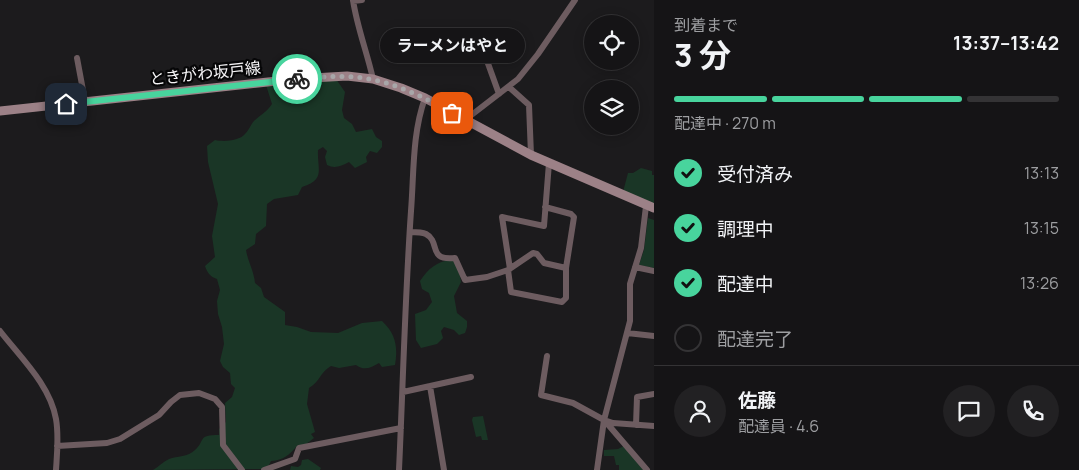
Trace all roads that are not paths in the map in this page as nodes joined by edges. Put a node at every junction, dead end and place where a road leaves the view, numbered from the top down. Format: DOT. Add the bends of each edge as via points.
graph roads {
  1 [pos="353,0"];
  2 [pos="362,0"];
  3 [pos="575,0"];
  4 [pos="77,58"];
  5 [pos="486,58"];
  6 [pos="373,79"];
  7 [pos="508,87"];
  8 [pos="499,94"];
  9 [pos="425,98"];
  10 [pos="85,102"];
  11 [pos="0,111"];
  12 [pos="465,120"];
  13 [pos="531,155"];
  14 [pos="549,164"];
  15 [pos="545,207"];
  16 [pos="650,207"];
  17 [pos="410,232"];
  18 [pos="635,267"];
  19 [pos="566,268"];
  20 [pos="509,270"];
  21 [pos="654,271"];
  22 [pos="0,331"];
  23 [pos="627,334"];
  24 [pos="654,336"];
  25 [pos="547,356"];
  26 [pos="471,377"];
  27 [pos="430,386"];
  28 [pos="402,392"];
  29 [pos="654,394"];
  30 [pos="604,420"];
  31 [pos="636,425"];
  32 [pos="654,426"];
  33 [pos="401,428"];
  34 [pos="57,446"];
  35 [pos="56,470"];
  36 [pos="242,470"];
  37 [pos="264,470"];
  38 [pos="399,470"];
  39 [pos="444,470"];
  40 [pos="597,470"];
  41 [pos="647,470"];
  1 -- 2 [label="street"];
  1 -- 6 [label="street" via="358,30"];
  3 -- 7 [label="street" via="533,61"];
  4 -- 10 [label="street"];
  5 -- 8 [label="street"];
  6 -- 9 [label="main road, ときがわ坂戸線"];
  6 -- 10 [label="main road, ときがわ坂戸線" via="335,76 295,79"];
  7 -- 8 [label="street"];
  7 -- 13 [label="street" via="529,105"];
  8 -- 12 [label="street"];
  9 -- 12 [label="main road, ときがわ坂戸線"];
  9 -- 17 [label="street" via="418,119"];
  10 -- 11 [label="main road, ときがわ坂戸線"];
  12 -- 13 [label="main road, ときがわ坂戸線"];
  13 -- 14 [label="main road, ときがわ坂戸線"];
  14 -- 15 [label="street"];
  14 -- 16 [label="main road, ときがわ坂戸線"];
  15 -- 19 [label="street" via="574,217"];
  15 -- 20 [label="street" via="544,226 502,217"];
  16 -- 18 [label="street"];
  17 -- 20 [label="street" via="427,234 440,257 455,258 465,280"];
  17 -- 28 [label="street"];
  18 -- 21 [label="street"];
  18 -- 23 [label="street" via="630,284"];
  19 -- 20 [label="street" via="544,263 535,253"];
  19 -- 20 [label="street" via="566,298 562,302 511,292"];
  22 -- 34 [label="street" via="48,396 56,420"];
  23 -- 24 [label="street"];
  23 -- 30 [label="street"];
  25 -- 30 [label="street" via="541,395 573,403"];
  26 -- 27 [label="street"];
  27 -- 28 [label="street"];
  27 -- 39 [label="street"];
  28 -- 33 [label="street"];
  29 -- 31 [label="street" via="637,397"];
  30 -- 31 [label="street"];
  30 -- 40 [label="street"];
  30 -- 41 [label="street"];
  31 -- 32 [label="street"];
  33 -- 37 [label="street" via="299,448 295,459"];
  33 -- 38 [label="street"];
  34 -- 35 [label="street"];
  34 -- 36 [label="street" via="107,443 120,439 159,415 180,395 199,393 215,399 222,407 223,445"];
}
